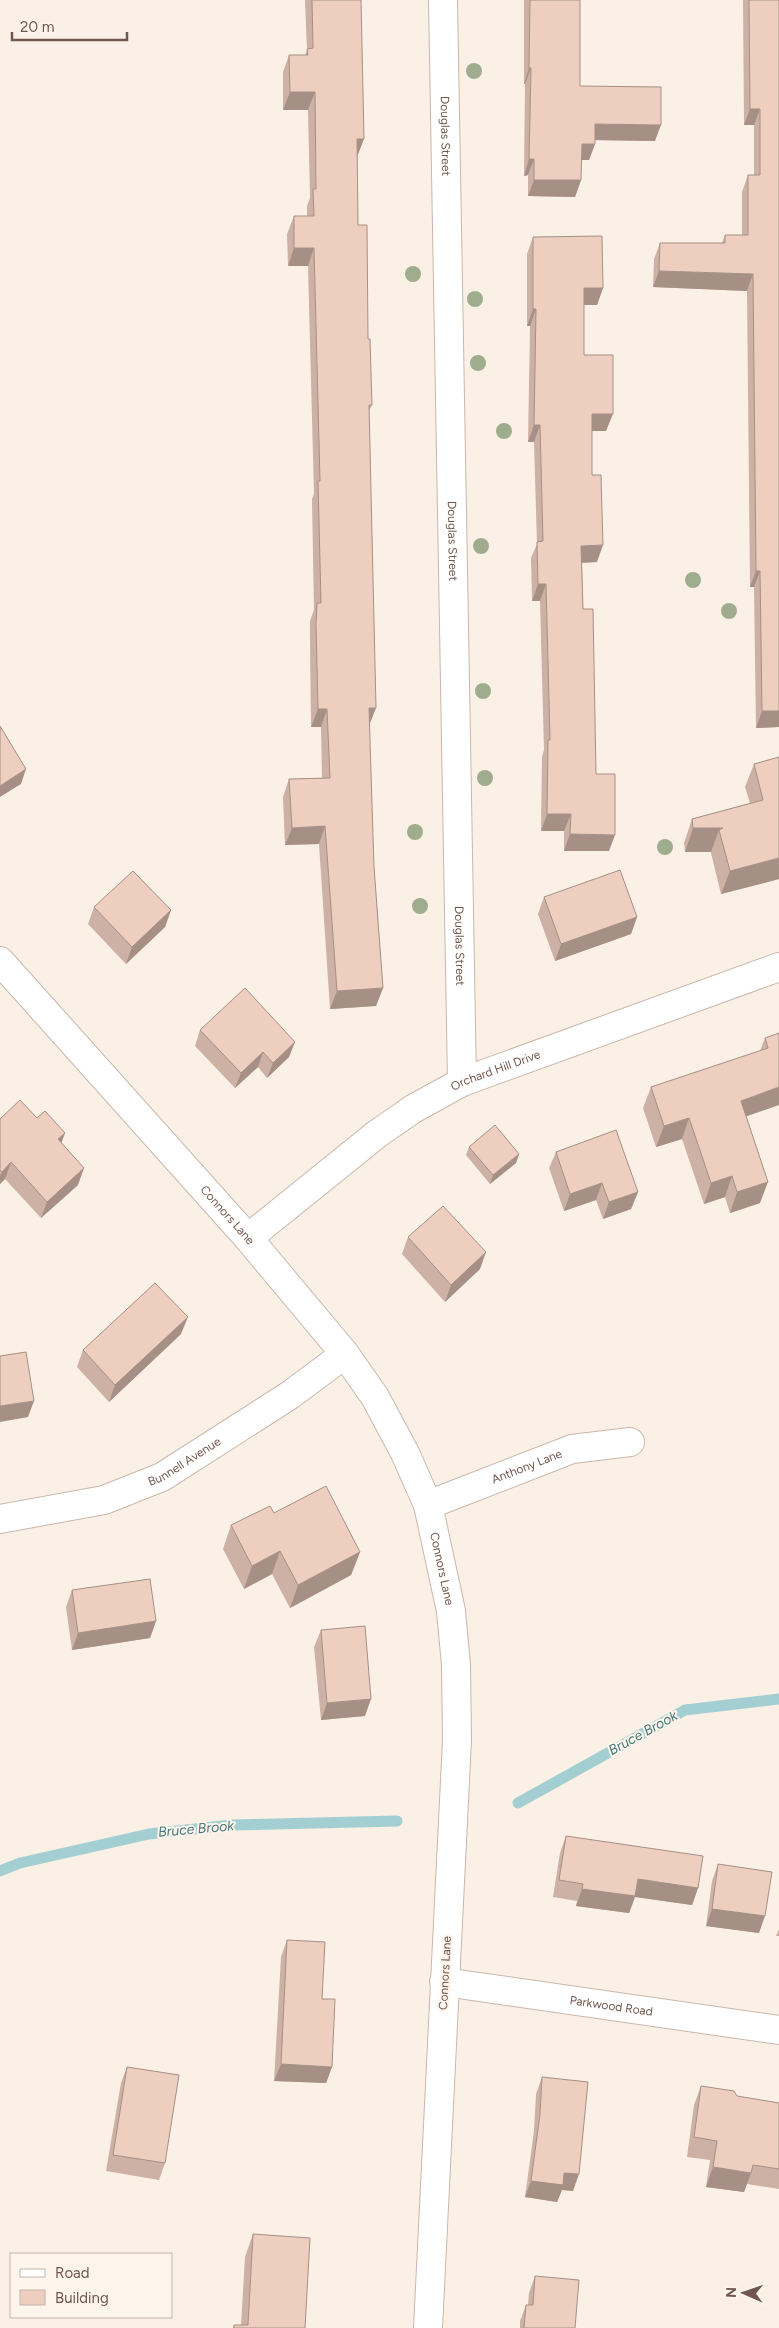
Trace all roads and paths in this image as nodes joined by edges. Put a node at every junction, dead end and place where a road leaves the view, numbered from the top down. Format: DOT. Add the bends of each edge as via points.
graph roads {
  1 [pos="443,0"];
  2 [pos="0,962"];
  3 [pos="779,967"];
  4 [pos="462,1082"];
  5 [pos="248,1238"];
  6 [pos="345,1354"];
  7 [pos="630,1442"];
  8 [pos="428,1505"];
  9 [pos="0,1519"];
  10 [pos="444,1982"];
  11 [pos="779,2030"];
  12 [pos="428,2328"];
  1 -- 4 [label="street, Douglas Street"];
  2 -- 5 [label="street, Connors Lane"];
  3 -- 4 [label="street, Orchard Hill Drive"];
  4 -- 5 [label="street, Orchard Hill Drive" via="413,1109 378,1134"];
  5 -- 6 [label="street, Connors Lane"];
  6 -- 8 [label="street, Connors Lane" via="375,1397"];
  6 -- 9 [label="street, Bunnell Avenue" via="290,1395 162,1477 104,1500"];
  7 -- 8 [label="street, Anthony Lane" via="572,1450"];
  8 -- 10 [label="street, Connors Lane" via="451,1610 456,1665 457,1740"];
  10 -- 11 [label="street, Parkwood Road"];
  10 -- 12 [label="street, Connors Lane"];
}
